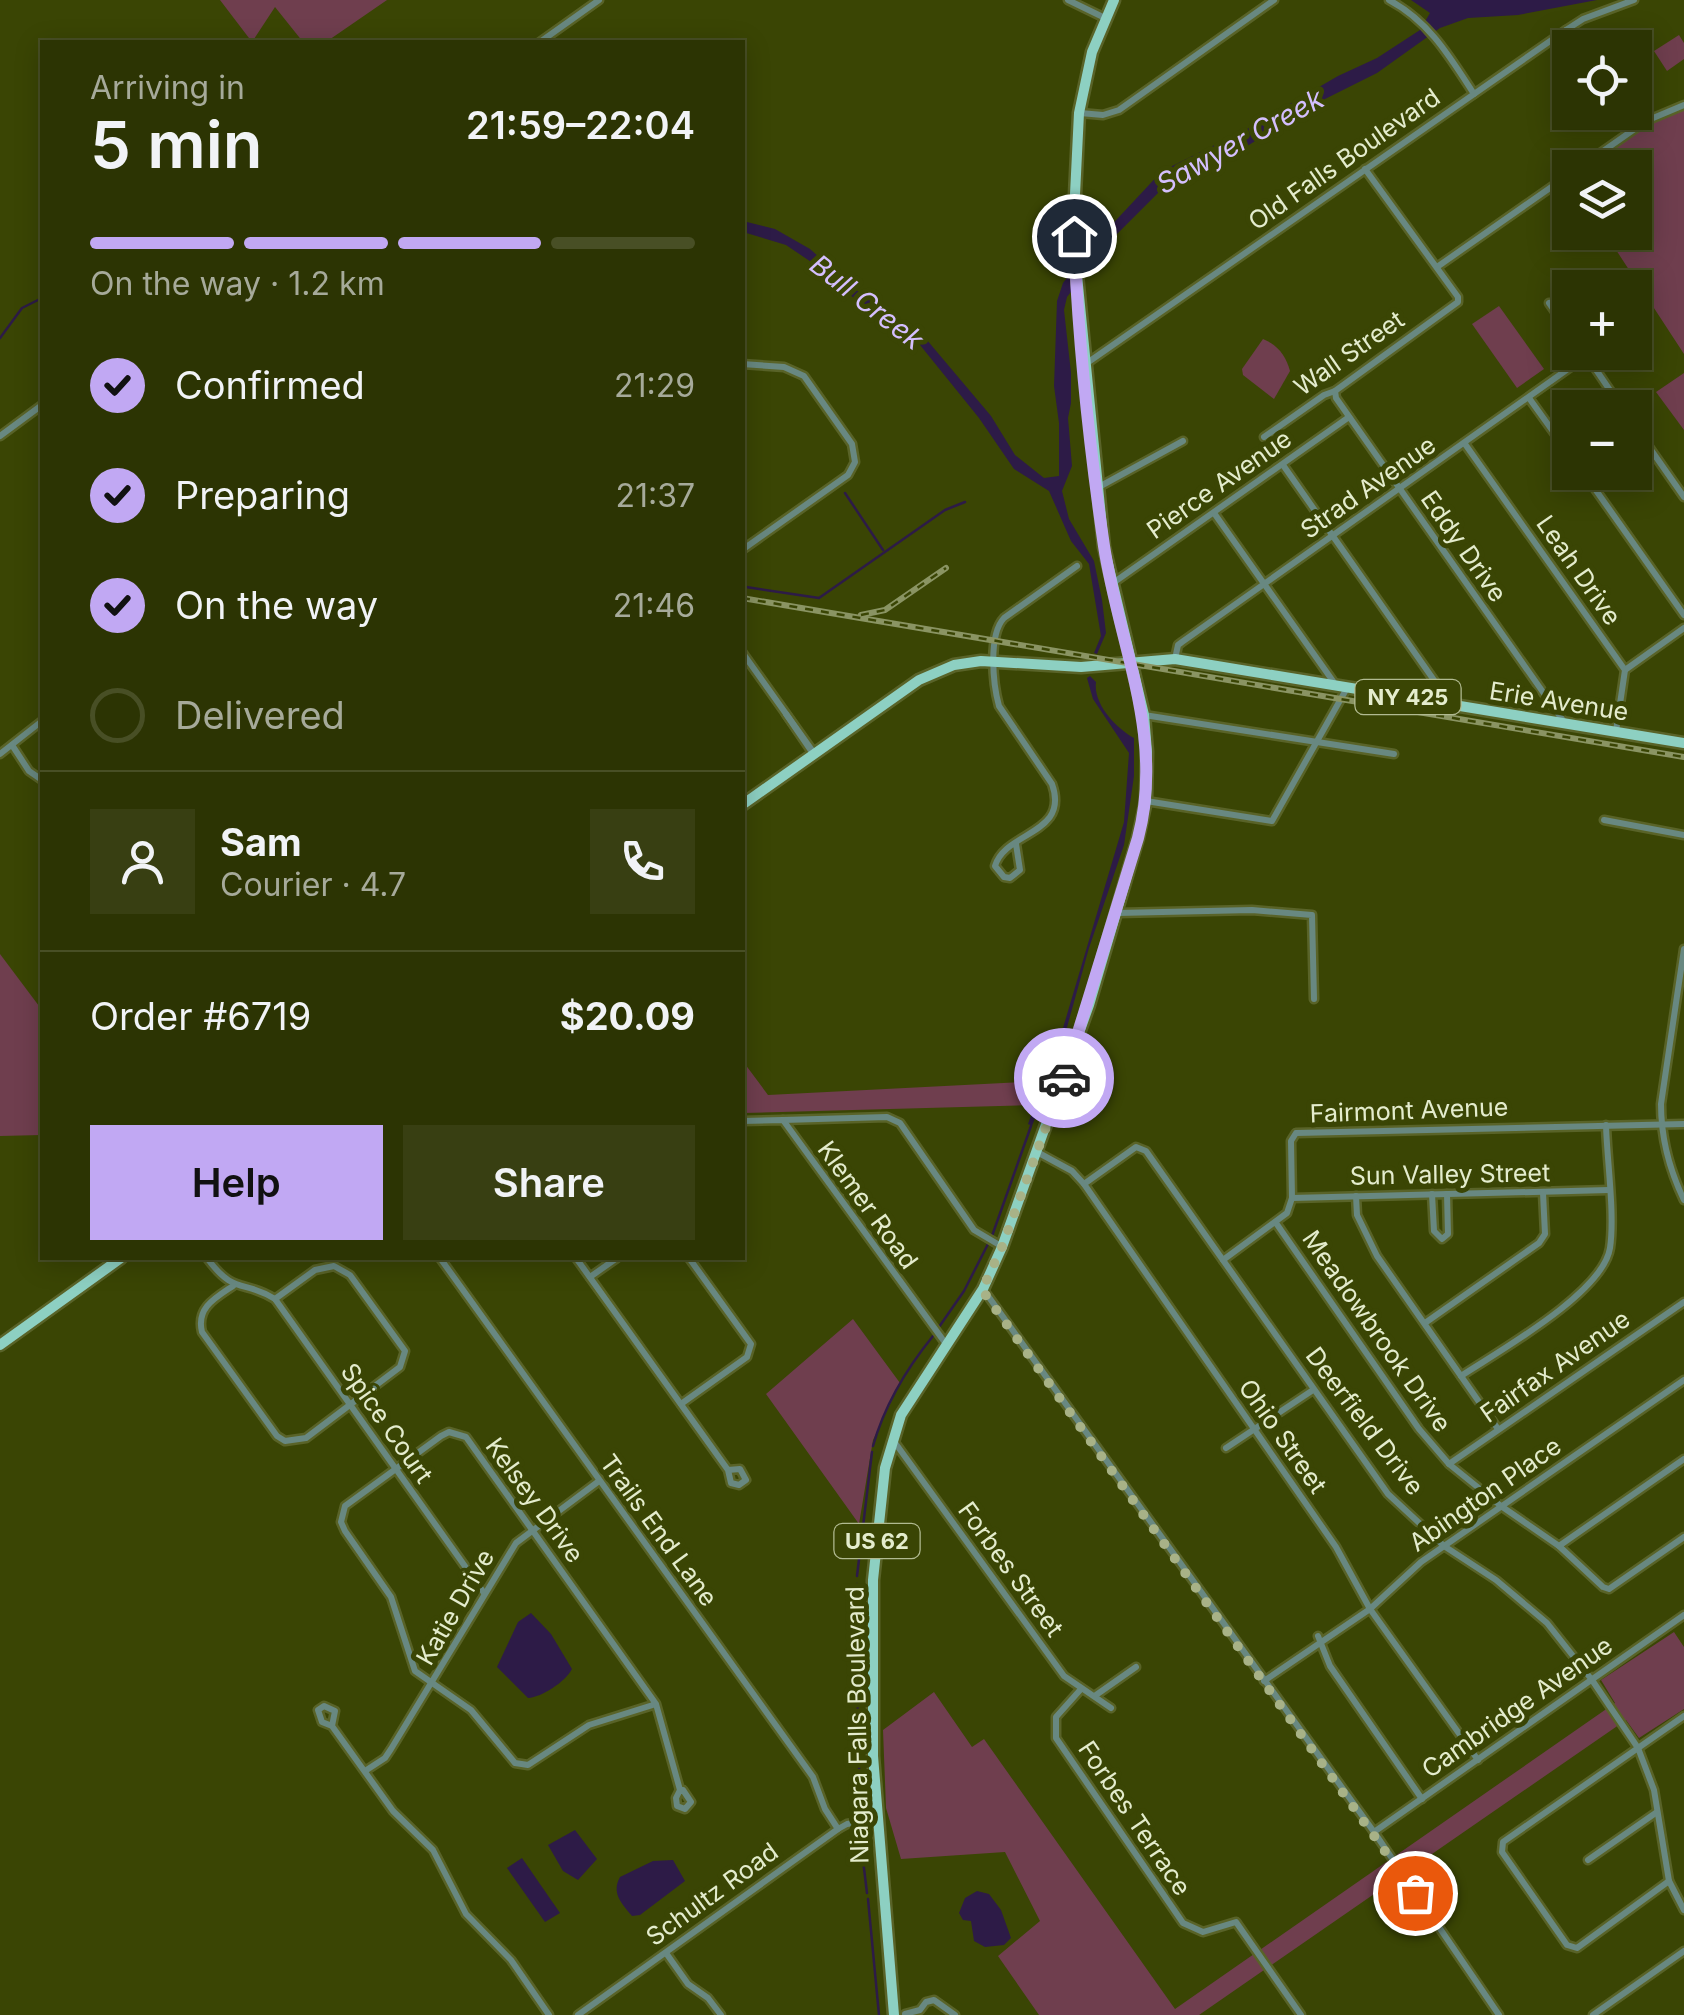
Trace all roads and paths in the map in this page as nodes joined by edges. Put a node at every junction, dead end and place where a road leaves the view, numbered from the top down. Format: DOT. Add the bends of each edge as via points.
graph roads {
  1 [pos="599,0"];
  2 [pos="1068,0"];
  3 [pos="1114,0"];
  4 [pos="1274,0"];
  5 [pos="1389,0"];
  6 [pos="1634,0"];
  7 [pos="1105,18"];
  8 [pos="1566,30"];
  9 [pos="543,40"];
  10 [pos="1552,40"];
  11 [pos="1474,94"];
  12 [pos="1684,105"];
  13 [pos="1078,113"];
  14 [pos="1652,120"];
  15 [pos="1633,130"];
  16 [pos="1604,150"];
  17 [pos="1365,169"];
  18 [pos="1552,187"];
  19 [pos="1436,268"];
  20 [pos="1549,303"];
  21 [pos="1552,307"];
  22 [pos="745,364"];
  23 [pos="1084,366"];
  24 [pos="1566,370"];
  25 [pos="1335,391"];
  26 [pos="1529,398"];
  27 [pos="40,406"];
  28 [pos="1349,417"];
  29 [pos="1552,430"];
  30 [pos="0,436"];
  31 [pos="1264,438"];
  32 [pos="1183,441"];
  33 [pos="1465,444"];
  34 [pos="1652,452"];
  35 [pos="1282,464"];
  36 [pos="1098,488"];
  37 [pos="1400,489"];
  38 [pos="1595,490"];
  39 [pos="1684,498"];
  40 [pos="1214,513"];
  41 [pos="1332,537"];
  42 [pos="745,548"];
  43 [pos="1077,566"];
  44 [pos="1264,584"];
  45 [pos="1112,585"];
  46 [pos="1684,614"];
  47 [pos="1684,628"];
  48 [pos="745,656"];
  49 [pos="1176,659"];
  50 [pos="995,661"];
  51 [pos="1131,662"];
  52 [pos="1624,670"];
  53 [pos="1342,686"];
  54 [pos="1450,704"];
  55 [pos="1144,714"];
  56 [pos="40,723"];
  57 [pos="1564,723"];
  58 [pos="1616,731"];
  59 [pos="1317,743"];
  60 [pos="1684,743"];
  61 [pos="12,745"];
  62 [pos="0,754"];
  63 [pos="814,754"];
  64 [pos="1394,754"];
  65 [pos="40,779"];
  66 [pos="1146,801"];
  67 [pos="745,803"];
  68 [pos="1604,820"];
  69 [pos="1684,835"];
  70 [pos="1016,844"];
  71 [pos="1116,913"];
  72 [pos="1684,950"];
  73 [pos="1314,999"];
  74 [pos="783,1120"];
  75 [pos="745,1121"];
  76 [pos="1684,1124"];
  77 [pos="1606,1125"];
  78 [pos="1661,1125"];
  79 [pos="1037,1152"];
  80 [pos="1084,1184"];
  81 [pos="1609,1190"];
  82 [pos="1544,1192"];
  83 [pos="1432,1194"];
  84 [pos="1447,1194"];
  85 [pos="1356,1196"];
  86 [pos="1292,1198"];
  87 [pos="1684,1200"];
  88 [pos="1276,1223"];
  89 [pos="1002,1247"];
  90 [pos="117,1260"];
  91 [pos="209,1260"];
  92 [pos="441,1260"];
  93 [pos="577,1260"];
  94 [pos="615,1260"];
  95 [pos="690,1260"];
  96 [pos="1222,1260"];
  97 [pos="590,1278"];
  98 [pos="233,1286"];
  99 [pos="982,1290"];
  100 [pos="275,1300"];
  101 [pos="1684,1302"];
  102 [pos="1424,1323"];
  103 [pos="946,1344"];
  104 [pos="0,1345"];
  105 [pos="1461,1376"];
  106 [pos="1684,1380"];
  107 [pos="1313,1390"];
  108 [pos="681,1404"];
  109 [pos="350,1405"];
  110 [pos="1254,1430"];
  111 [pos="1498,1430"];
  112 [pos="892,1439"];
  113 [pos="1226,1448"];
  114 [pos="1684,1459"];
  115 [pos="1450,1464"];
  116 [pos="395,1470"];
  117 [pos="728,1470"];
  118 [pos="599,1481"];
  119 [pos="1501,1506"];
  120 [pos="532,1528"];
  121 [pos="1684,1537"];
  122 [pos="1444,1546"];
  123 [pos="1559,1546"];
  124 [pos="484,1592"];
  125 [pos="1370,1609"];
  126 [pos="1684,1616"];
  127 [pos="1320,1639"];
  128 [pos="1136,1668"];
  129 [pos="1592,1680"];
  130 [pos="1264,1681"];
  131 [pos="432,1684"];
  132 [pos="1081,1689"];
  133 [pos="1096,1695"];
  134 [pos="656,1704"];
  135 [pos="1111,1708"];
  136 [pos="1684,1716"];
  137 [pos="332,1726"];
  138 [pos="1638,1748"];
  139 [pos="1478,1760"];
  140 [pos="365,1772"];
  141 [pos="680,1790"];
  142 [pos="1422,1798"];
  143 [pos="1658,1811"];
  144 [pos="876,1819"];
  145 [pos="838,1829"];
  146 [pos="1374,1832"];
  147 [pos="1588,1860"];
  148 [pos="1669,1882"];
  149 [pos="1684,1910"];
  150 [pos="1684,1951"];
  151 [pos="666,1953"];
  152 [pos="922,2013"];
  153 [pos="581,2014"];
  154 [pos="899,2014"];
  155 [pos="549,2015"];
  156 [pos="721,2015"];
  157 [pos="955,2015"];
  158 [pos="1301,2015"];
  159 [pos="1499,2015"];
  160 [pos="1593,2015"];
  1 -- 9 [label="street"];
  2 -- 7 [label="street"];
  3 -- 7 [label="main road, Niagara Falls Boulevard / US 62"];
  4 -- 13 [label="street" via="1119,110"];
  5 -- 11 [label="street" via="1422,22"];
  6 -- 8 [label="street, Old Falls Boulevard"];
  7 -- 13 [label="main road, Niagara Falls Boulevard / US 62"];
  10 -- 11 [label="street, Old Falls Boulevard"];
  11 -- 17 [label="street, Old Falls Boulevard"];
  12 -- 14 [label="street"];
  13 -- 23 [label="main road, Niagara Falls Boulevard / US 62" via="1075,264"];
  15 -- 16 [label="street"];
  17 -- 19 [label="street"];
  17 -- 23 [label="street, Old Falls Boulevard"];
  18 -- 19 [label="street"];
  19 -- 25 [label="street, Wall Street" via="1458,302"];
  20 -- 21 [label="street"];
  22 -- 42 [label="street" via="804,376 850,439 855,458 845,478"];
  23 -- 36 [label="main road, Niagara Falls Boulevard / US 62"];
  24 -- 26 [label="street, Strad Avenue"];
  25 -- 28 [label="street, Eddy Drive"];
  25 -- 31 [label="street, Wall Street"];
  26 -- 29 [label="street"];
  26 -- 33 [label="street, Strad Avenue"];
  27 -- 30 [label="street"];
  28 -- 35 [label="street, Pierce Avenue"];
  28 -- 37 [label="street, Eddy Drive"];
  32 -- 36 [label="street"];
  33 -- 37 [label="street, Strad Avenue"];
  33 -- 52 [label="street, Leah Drive"];
  34 -- 39 [label="street"];
  35 -- 40 [label="street, Pierce Avenue"];
  35 -- 41 [label="street"];
  36 -- 45 [label="main road, Niagara Falls Boulevard / US 62"];
  37 -- 41 [label="street, Strad Avenue"];
  37 -- 57 [label="street, Eddy Drive"];
  38 -- 46 [label="street"];
  40 -- 44 [label="street"];
  40 -- 45 [label="street, Pierce Avenue"];
  41 -- 44 [label="street, Strad Avenue"];
  41 -- 54 [label="street"];
  43 -- 50 [label="street" via="1000,622"];
  44 -- 49 [label="street, Strad Avenue" via="1178,645"];
  44 -- 53 [label="street"];
  45 -- 51 [label="main road, Niagara Falls Boulevard / US 62"];
  47 -- 52 [label="street"];
  48 -- 63 [label="street"];
  49 -- 51 [label="main road, Erie Avenue / NY 425"];
  49 -- 53 [label="main road, Erie Avenue / NY 425"];
  50 -- 51 [label="main road, NY 425" via="1081,667"];
  50 -- 63 [label="main road, NY 425" via="930,674"];
  50 -- 70 [label="street" via="999,706 1056,794 1050,817"];
  51 -- 55 [label="main road, Niagara Falls Boulevard / US 62"];
  52 -- 58 [label="street"];
  53 -- 54 [label="main road, Erie Avenue / NY 425"];
  53 -- 59 [label="street"];
  54 -- 57 [label="main road, Erie Avenue / NY 425"];
  55 -- 59 [label="street"];
  55 -- 66 [label="main road, Niagara Falls Boulevard / US 62"];
  56 -- 61 [label="street"];
  57 -- 58 [label="main road, Erie Avenue / NY 425"];
  58 -- 60 [label="main road, Erie Avenue / NY 425"];
  59 -- 64 [label="street"];
  59 -- 66 [label="street" via="1272,821"];
  61 -- 62 [label="street"];
  61 -- 65 [label="street"];
  63 -- 67 [label="main road, NY 425"];
  66 -- 71 [label="main road, Niagara Falls Boulevard / US 62"];
  68 -- 69 [label="street"];
  70 -- 70 [label="street" via="998,857 1004,877 1020,870"];
  71 -- 73 [label="street" via="1252,910 1312,916"];
  71 -- 79 [label="main road, Niagara Falls Boulevard / US 62"];
  72 -- 78 [label="street"];
  74 -- 75 [label="street"];
  74 -- 89 [label="street" via="887,1117 900,1124 974,1230"];
  74 -- 103 [label="street, Klemer Road"];
  76 -- 78 [label="street, Fairmont Avenue"];
  77 -- 78 [label="street, Fairmont Avenue"];
  77 -- 81 [label="street"];
  77 -- 86 [label="street, Fairmont Avenue" via="1296,1134"];
  78 -- 87 [label="street" via="1670,1172"];
  79 -- 80 [label="street, Ohio Street"];
  79 -- 89 [label="main road, Niagara Falls Boulevard / US 62"];
  80 -- 96 [label="street, Deerfield Drive" via="1136,1147 1146,1151"];
  80 -- 110 [label="street, Ohio Street"];
  81 -- 82 [label="street, Sun Valley Street"];
  81 -- 105 [label="street" via="1610,1250 1599,1275"];
  82 -- 84 [label="street, Sun Valley Street"];
  82 -- 102 [label="street" via="1545,1234 1539,1244"];
  83 -- 84 [label="street, Sun Valley Street"];
  83 -- 84 [label="street" via="1434,1231 1442,1238 1448,1234"];
  83 -- 85 [label="street, Sun Valley Street"];
  85 -- 86 [label="street, Sun Valley Street"];
  85 -- 102 [label="street" via="1366,1237"];
  86 -- 88 [label="street"];
  88 -- 96 [label="street"];
  88 -- 115 [label="street, Meadowbrook Drive"];
  89 -- 99 [label="main road, Niagara Falls Boulevard / US 62"];
  90 -- 104 [label="main road"];
  91 -- 98 [label="street"];
  92 -- 118 [label="street, Trails End Lane"];
  93 -- 97 [label="street"];
  94 -- 97 [label="street"];
  95 -- 108 [label="street" via="751,1344 747,1356"];
  96 -- 107 [label="street, Deerfield Drive"];
  97 -- 108 [label="street"];
  98 -- 100 [label="street"];
  98 -- 109 [label="street" via="204,1310 202,1332 277,1436 306,1438"];
  99 -- 103 [label="main road, Niagara Falls Boulevard / US 62"];
  99 -- 130 [label="street"];
  100 -- 109 [label="street, Spice Court"];
  100 -- 109 [label="street" via="315,1270 334,1266 350,1274 404,1351 400,1367"];
  101 -- 111 [label="street, Fairfax Avenue"];
  102 -- 105 [label="street"];
  103 -- 112 [label="main road, Niagara Falls Boulevard / US 62"];
  105 -- 111 [label="street"];
  106 -- 119 [label="street, Abington Place"];
  107 -- 110 [label="street"];
  107 -- 122 [label="street, Deerfield Drive" via="1388,1494"];
  108 -- 117 [label="street"];
  109 -- 116 [label="street, Spice Court"];
  110 -- 113 [label="street"];
  110 -- 125 [label="street, Ohio Street" via="1336,1546"];
  111 -- 115 [label="street, Fairfax Avenue"];
  112 -- 132 [label="street, Forbes Street" via="1064,1676"];
  112 -- 144 [label="main road, Niagara Falls Boulevard / US 62" via="873,1580"];
  114 -- 123 [label="street"];
  115 -- 119 [label="street, Meadowbrook Drive"];
  116 -- 120 [label="street, Kelsey Drive" via="441,1436 458,1433"];
  116 -- 124 [label="street, Spice Court"];
  116 -- 131 [label="street, Kelsey Drive" via="346,1506 341,1522 391,1597 414,1670"];
  118 -- 120 [label="street, Katie Drive"];
  118 -- 145 [label="street, Trails End Lane" via="812,1777"];
  119 -- 122 [label="street, Abington Place"];
  119 -- 123 [label="street, Meadowbrook Drive"];
  120 -- 124 [label="street, Katie Drive"];
  120 -- 134 [label="street, Kelsey Drive"];
  121 -- 123 [label="street, Meadowbrook Drive" via="1609,1589"];
  122 -- 125 [label="street, Abington Place"];
  122 -- 129 [label="street, Deerfield Drive" via="1547,1623"];
  124 -- 131 [label="street, Katie Drive"];
  125 -- 127 [label="street, Abington Place"];
  125 -- 139 [label="street, Ohio Street"];
  126 -- 129 [label="street, Cambridge Avenue"];
  127 -- 130 [label="street, Abington Place"];
  127 -- 142 [label="street" via="1330,1666"];
  128 -- 133 [label="street"];
  129 -- 138 [label="street, Deerfield Drive"];
  129 -- 139 [label="street, Cambridge Avenue"];
  130 -- 146 [label="street"];
  131 -- 134 [label="street, Kelsey Drive" via="471,1710 521,1765 589,1725"];
  131 -- 140 [label="street, Katie Drive" via="385,1758"];
  132 -- 133 [label="street, Forbes Street"];
  132 -- 158 [label="street, Forbes Terrace" via="1056,1717 1056,1738 1182,1922 1203,1932 1236,1922"];
  133 -- 135 [label="street, Forbes Street"];
  134 -- 141 [label="street, Kelsey Drive"];
  136 -- 138 [label="street"];
  137 -- 140 [label="street"];
  138 -- 143 [label="street, Deerfield Drive"];
  138 -- 148 [label="street" via="1503,1842 1502,1852 1567,1945 1577,1948"];
  139 -- 142 [label="street, Cambridge Avenue"];
  140 -- 155 [label="street" via="434,1850 466,1914"];
  142 -- 146 [label="street, Cambridge Avenue"];
  143 -- 147 [label="street"];
  143 -- 148 [label="street, Deerfield Drive"];
  144 -- 145 [label="street, Schultz Road"];
  144 -- 154 [label="main road, Niagara Falls Boulevard / US 62"];
  145 -- 151 [label="street, Schultz Road"];
  146 -- 159 [label="street"];
  148 -- 149 [label="street, Deerfield Drive"];
  150 -- 160 [label="street"];
  151 -- 153 [label="street, Schultz Road"];
  151 -- 156 [label="street"];
  152 -- 154 [label="street"];
  152 -- 157 [label="street" via="934,2000"];
}
